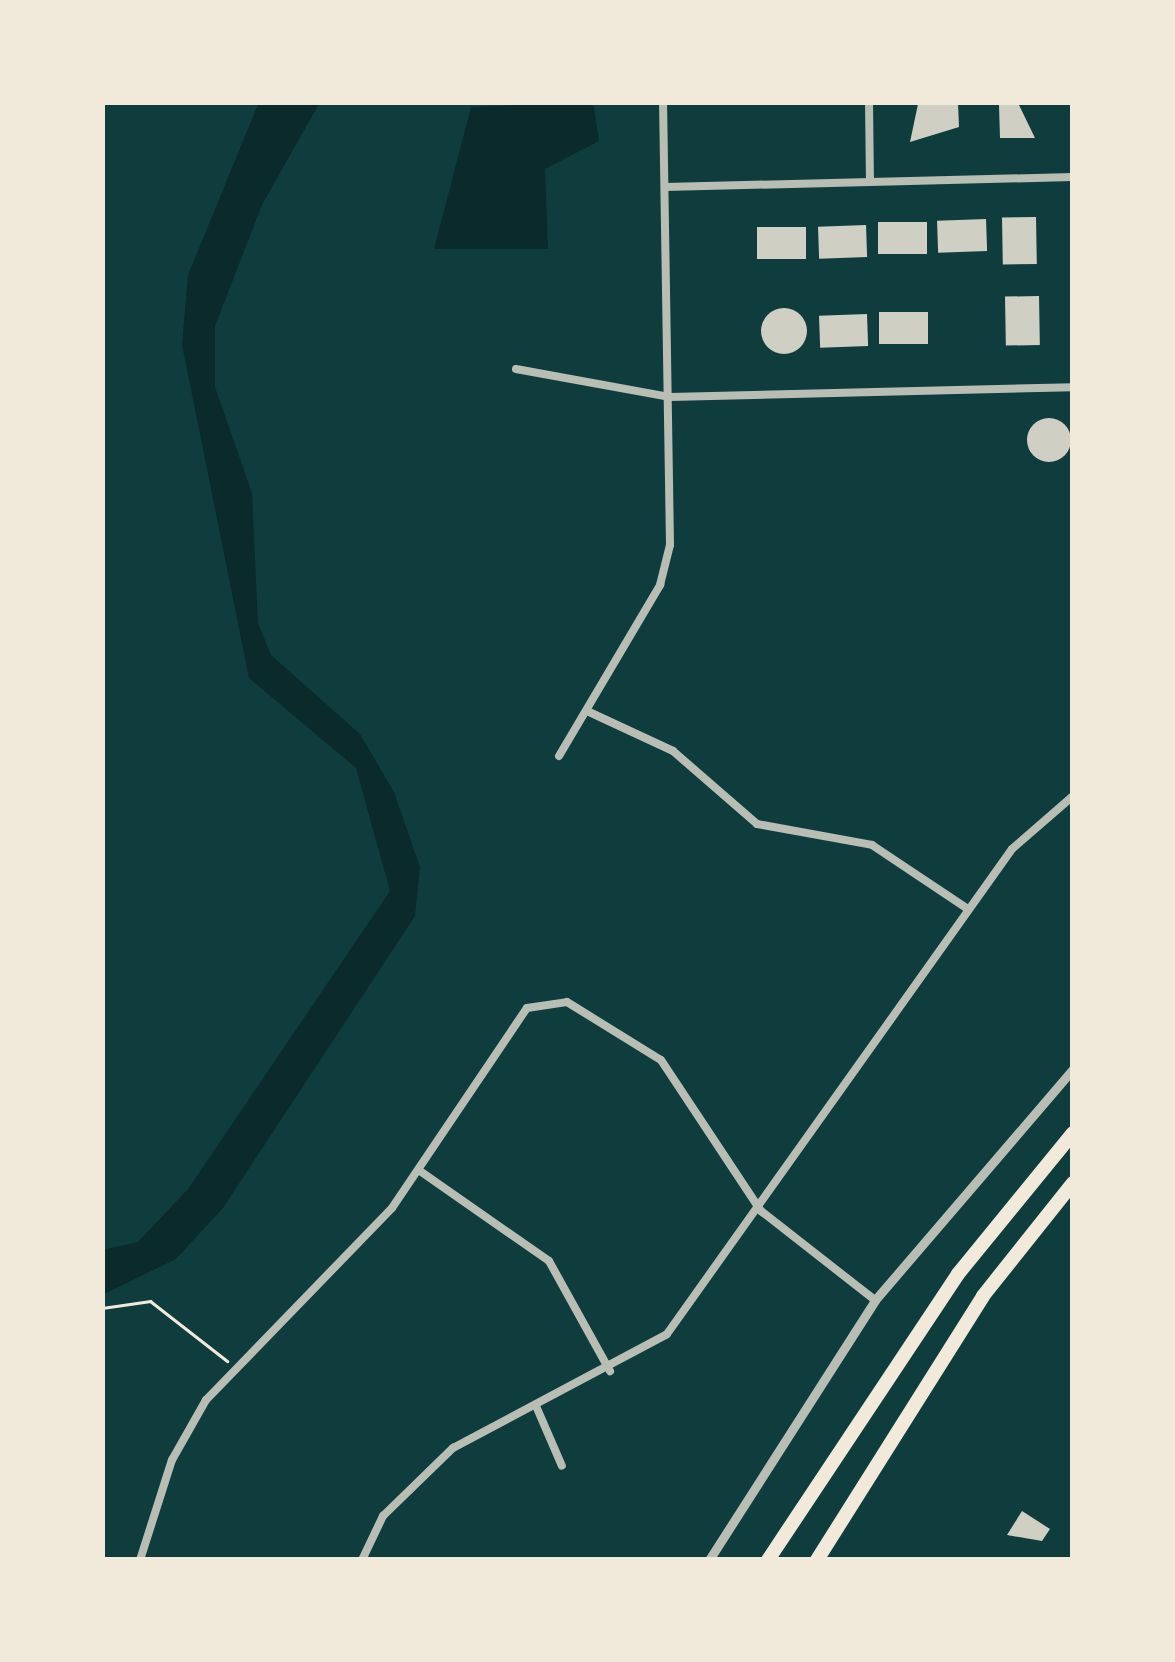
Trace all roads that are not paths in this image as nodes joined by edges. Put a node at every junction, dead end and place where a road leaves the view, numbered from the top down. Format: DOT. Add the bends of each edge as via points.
graph roads {
  1 [pos="663,102"];
  2 [pos="869,102"];
  3 [pos="1073,177"];
  4 [pos="870,180"];
  5 [pos="665,187"];
  6 [pos="516,369"];
  7 [pos="1073,387"];
  8 [pos="670,397"];
  9 [pos="587,710"];
  10 [pos="559,756"];
  11 [pos="1073,796"];
  12 [pos="968,909"];
  13 [pos="1073,1069"];
  14 [pos="1073,1133"];
  15 [pos="420,1171"];
  16 [pos="1073,1183"];
  17 [pos="760,1211"];
  18 [pos="875,1300"];
  19 [pos="610,1371"];
  20 [pos="536,1406"];
  21 [pos="562,1466"];
  22 [pos="140,1560"];
  23 [pos="362,1560"];
  24 [pos="709,1560"];
  25 [pos="768,1560"];
  26 [pos="817,1560"];
  1 -- 5 [label="street"];
  2 -- 4 [label="street"];
  3 -- 4 [label="street"];
  4 -- 5 [label="street"];
  5 -- 8 [label="street"];
  6 -- 8 [label="street"];
  7 -- 8 [label="street"];
  8 -- 9 [label="street" via="673,507 660,585"];
  9 -- 10 [label="street"];
  9 -- 12 [label="street" via="673,752 757,824 872,845"];
  11 -- 12 [label="street" via="1012,849"];
  12 -- 17 [label="street"];
  13 -- 18 [label="street"];
  14 -- 25 [label="highway" via="958,1274"];
  15 -- 17 [label="street" via="515,1017 567,1002 682,1082"];
  15 -- 19 [label="street" via="550,1262"];
  15 -- 22 [label="street" via="234,1366 172,1460"];
  16 -- 26 [label="highway" via="983,1295"];
  17 -- 18 [label="street"];
  17 -- 19 [label="street" via="667,1334"];
  18 -- 24 [label="street"];
  19 -- 20 [label="street"];
  20 -- 21 [label="street"];
  20 -- 23 [label="street" via="416,1479"];
}
